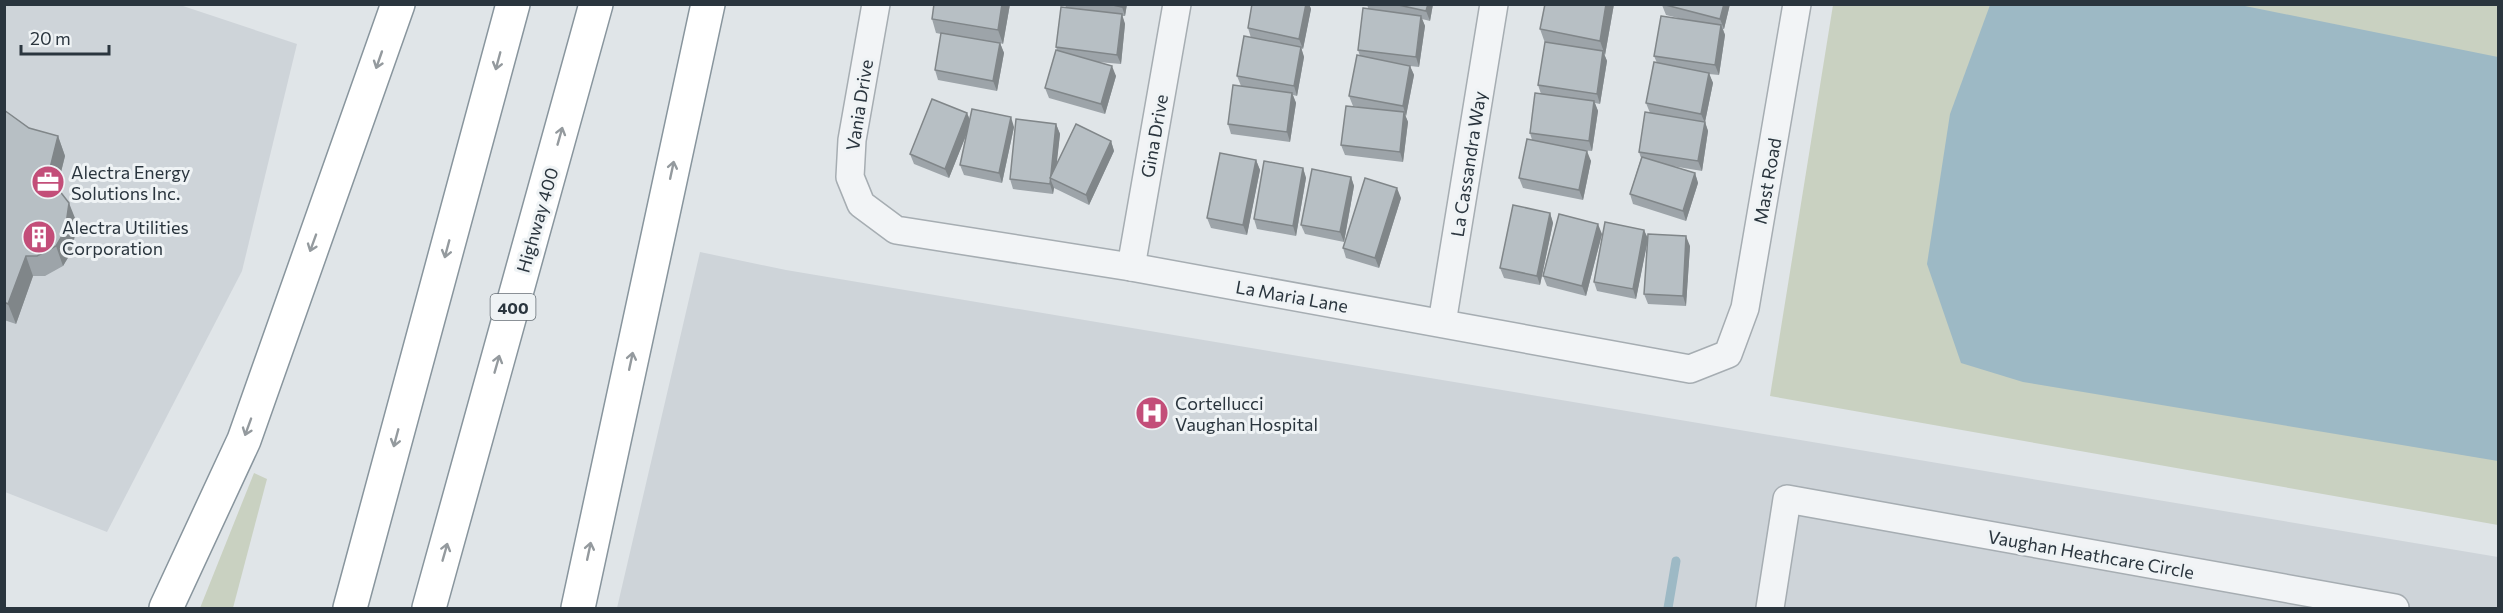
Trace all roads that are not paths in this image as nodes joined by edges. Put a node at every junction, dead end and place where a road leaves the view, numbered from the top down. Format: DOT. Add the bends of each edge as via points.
graph roads {
  1 [pos="398,4"];
  2 [pos="513,4"];
  3 [pos="596,4"];
  4 [pos="708,4"];
  5 [pos="876,4"];
  6 [pos="1177,4"];
  7 [pos="1494,4"];
  8 [pos="1797,4"];
  9 [pos="861,204"];
  10 [pos="1131,267"];
  11 [pos="1442,323"];
  12 [pos="1728,354"];
  13 [pos="2308,601"];
  14 [pos="166,609"];
  15 [pos="350,609"];
  16 [pos="429,609"];
  17 [pos="578,609"];
  18 [pos="1770,609"];
  19 [pos="2395,609"];
  1 -- 14 [label="highway, one-way" via="244,440"];
  2 -- 15 [label="highway, one-way"];
  16 -- 3 [label="highway, Highway 400 / 400, one-way"];
  17 -- 4 [label="highway, one-way"];
  5 -- 9 [label="street, Vania Drive" via="852,140 850,177"];
  6 -- 10 [label="street, Gina Drive"];
  7 -- 11 [label="street, La Cassandra Way"];
  8 -- 12 [label="street, Mast Road" via="1745,308"];
  9 -- 10 [label="street, La Maria Lane" via="896,230"];
  10 -- 11 [label="street, La Maria Lane"];
  11 -- 12 [label="street, La Maria Lane" via="1690,369"];
  13 -- 18 [label="street, Vaughan Heathcare Circle" via="1786,499"];
  13 -- 19 [label="street, Vaughan Heathcare Circle"];
}
